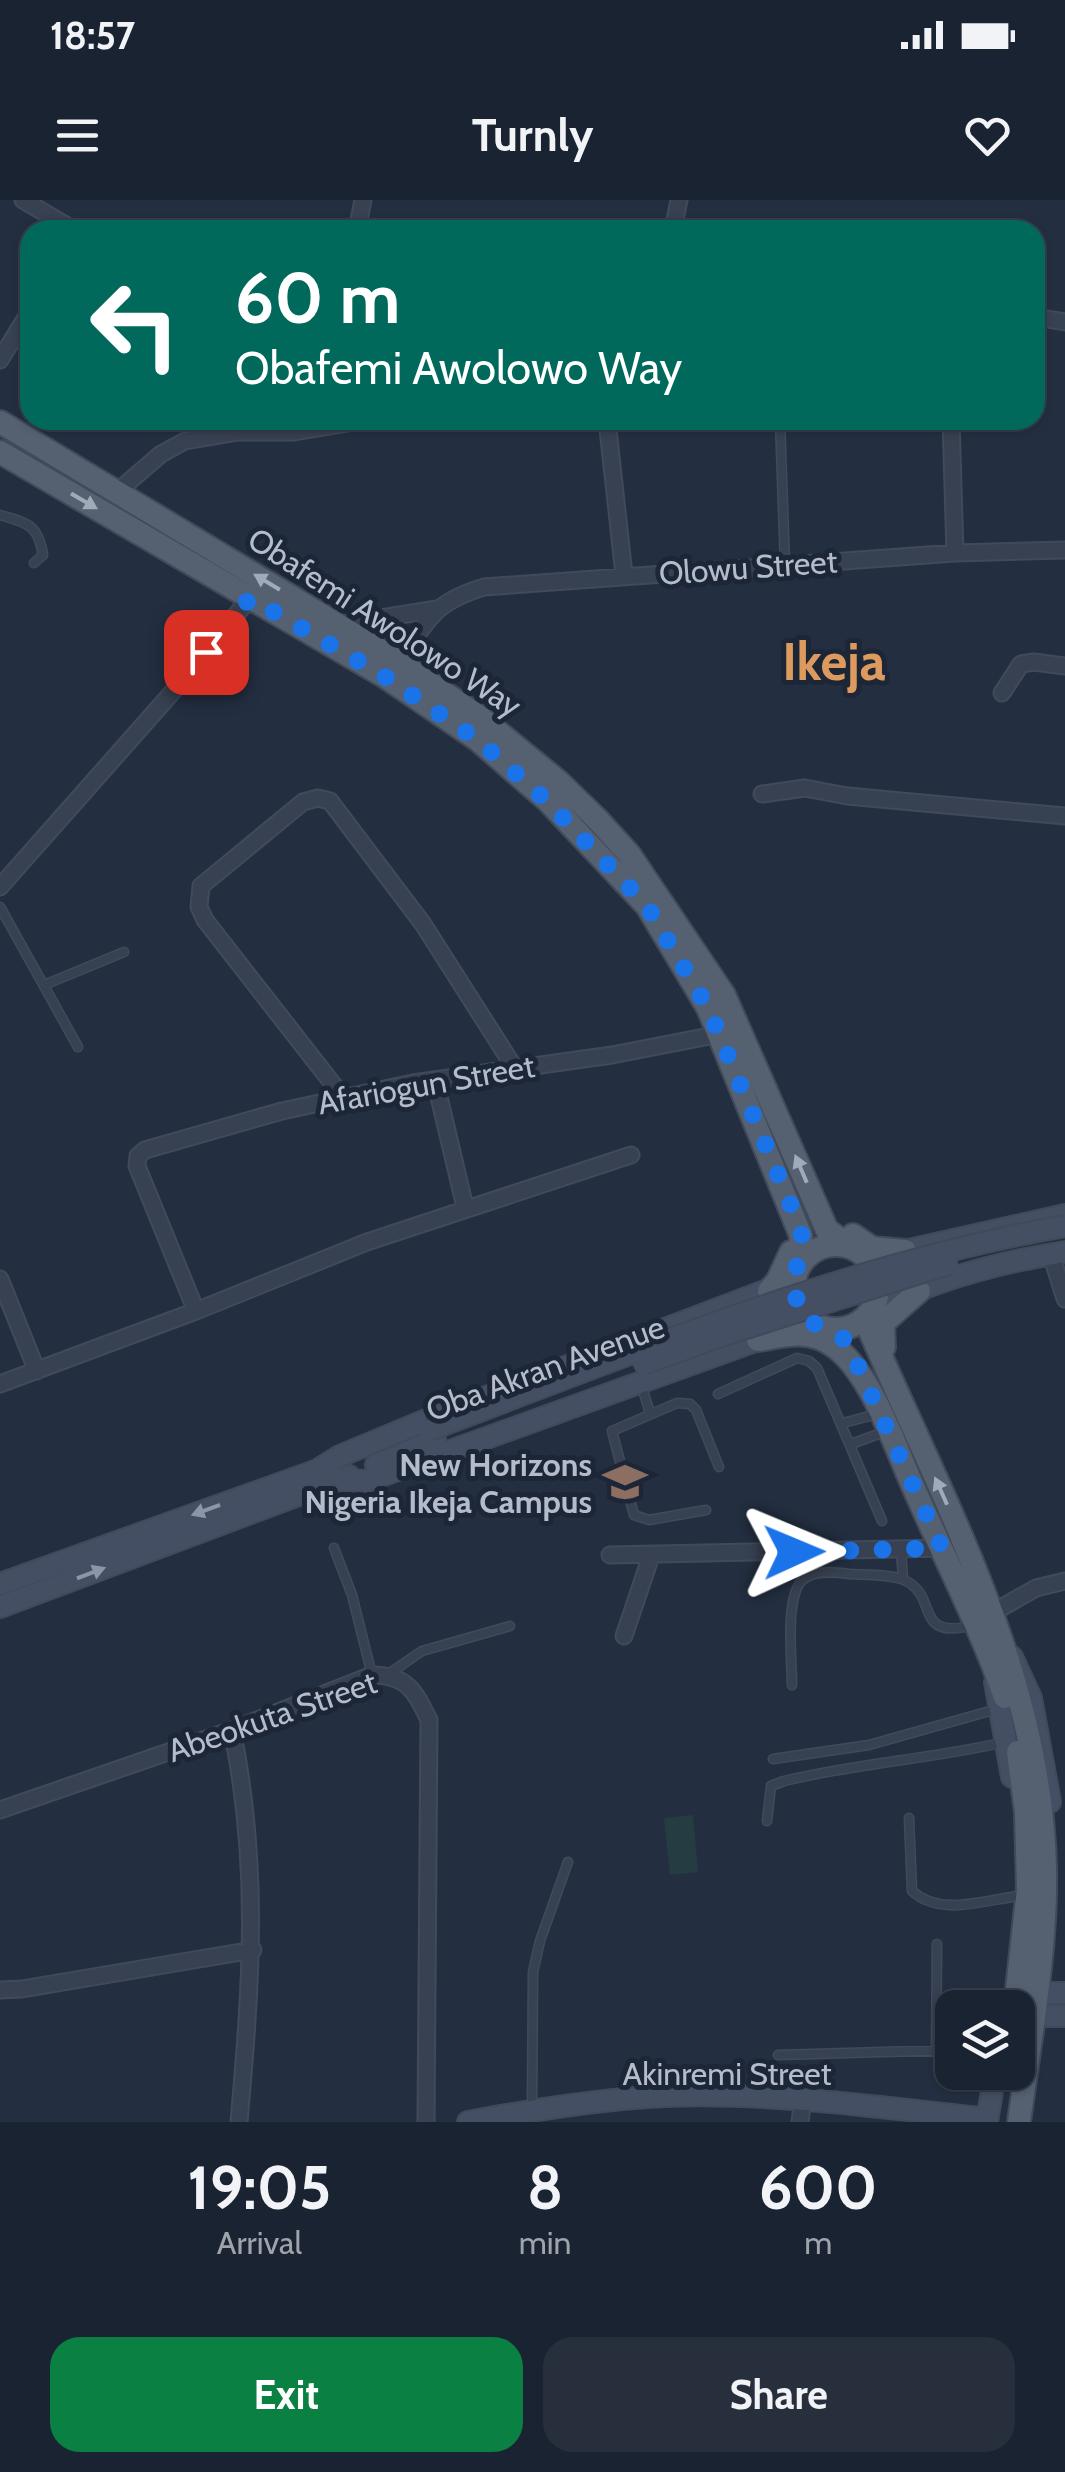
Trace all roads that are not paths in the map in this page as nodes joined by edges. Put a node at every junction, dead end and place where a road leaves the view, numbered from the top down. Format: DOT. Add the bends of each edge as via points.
graph roads {
  1 [pos="24,200"];
  2 [pos="57,220"];
  3 [pos="20,327"];
  4 [pos="0,360"];
  5 [pos="0,422"];
  6 [pos="223,430"];
  7 [pos="275,430"];
  8 [pos="306,430"];
  9 [pos="608,430"];
  10 [pos="780,430"];
  11 [pos="950,430"];
  12 [pos="1,453"];
  13 [pos="118,490"];
  14 [pos="0,515"];
  15 [pos="1065,550"];
  16 [pos="955,553"];
  17 [pos="34,563"];
  18 [pos="785,564"];
  19 [pos="624,576"];
  20 [pos="250,598"];
  21 [pos="437,608"];
  22 [pos="338,624"];
  23 [pos="398,661"];
  24 [pos="1065,666"];
  25 [pos="1002,693"];
  26 [pos="762,794"];
  27 [pos="1065,816"];
  28 [pos="0,887"];
  29 [pos="652,903"];
  30 [pos="0,907"];
  31 [pos="124,952"];
  32 [pos="44,984"];
  33 [pos="720,1034"];
  34 [pos="78,1047"];
  35 [pos="514,1067"];
  36 [pos="435,1080"];
  37 [pos="343,1097"];
  38 [pos="631,1155"];
  39 [pos="815,1202"];
  40 [pos="465,1207"];
  41 [pos="796,1219"];
  42 [pos="1060,1220"];
  43 [pos="852,1248"];
  44 [pos="1060,1248"];
  45 [pos="905,1251"];
  46 [pos="796,1276"];
  47 [pos="0,1279"];
  48 [pos="769,1291"];
  49 [pos="919,1292"];
  50 [pos="1065,1299"];
  51 [pos="196,1311"];
  52 [pos="870,1312"];
  53 [pos="816,1325"];
  54 [pos="642,1339"];
  55 [pos="758,1340"];
  56 [pos="37,1371"];
  57 [pos="648,1379"];
  58 [pos="892,1380"];
  59 [pos="0,1384"];
  60 [pos="718,1394"];
  61 [pos="880,1412"];
  62 [pos="650,1413"];
  63 [pos="843,1423"];
  64 [pos="432,1435"];
  65 [pos="851,1444"];
  66 [pos="718,1468"];
  67 [pos="316,1471"];
  68 [pos="339,1480"];
  69 [pos="706,1510"];
  70 [pos="882,1521"];
  71 [pos="334,1548"];
  72 [pos="942,1548"];
  73 [pos="900,1550"];
  74 [pos="610,1556"];
  75 [pos="651,1556"];
  76 [pos="904,1580"];
  77 [pos="1065,1580"];
  78 [pos="0,1584"];
  79 [pos="0,1607"];
  80 [pos="984,1619"];
  81 [pos="510,1626"];
  82 [pos="624,1636"];
  83 [pos="1004,1645"];
  84 [pos="995,1670"];
  85 [pos="379,1675"];
  86 [pos="792,1685"];
  87 [pos="998,1708"];
  88 [pos="232,1730"];
  89 [pos="1005,1742"];
  90 [pos="1025,1754"];
  91 [pos="772,1759"];
  92 [pos="0,1810"];
  93 [pos="909,1818"];
  94 [pos="767,1821"];
  95 [pos="568,1862"];
  96 [pos="1019,1896"];
  97 [pos="938,1944"];
  98 [pos="253,1950"];
  99 [pos="0,1990"];
  100 [pos="937,1990"];
  101 [pos="1006,1990"];
  102 [pos="1018,1990"];
  103 [pos="1055,1993"];
  104 [pos="1041,2016"];
  105 [pos="1065,2016"];
  106 [pos="935,2052"];
  107 [pos="778,2055"];
  108 [pos="1000,2090"];
  109 [pos="1009,2090"];
  110 [pos="802,2099"];
  111 [pos="532,2112"];
  112 [pos="1008,2116"];
  113 [pos="239,2122"];
  114 [pos="426,2122"];
  115 [pos="468,2122"];
  116 [pos="800,2122"];
  1 -- 2 [label="street"];
  3 -- 4 [label="street"];
  5 -- 13 [label="main road, Obafemi Awolowo Way"];
  6 -- 13 [label="street" via="161,454"];
  7 -- 8 [label="street"];
  9 -- 19 [label="street"];
  10 -- 18 [label="lane"];
  11 -- 16 [label="street"];
  12 -- 20 [label="main road, Obafemi Awolowo Way, one-way"];
  22 -- 13 [label="main road, Obafemi Awolowo Way, one-way"];
  14 -- 17 [label="lane" via="29,524 40,536 43,555"];
  15 -- 16 [label="street, Olowu Street"];
  16 -- 18 [label="street, Olowu Street"];
  18 -- 19 [label="street, Olowu Street"];
  19 -- 21 [label="street, Olowu Street" via="484,587"];
  20 -- 28 [label="street"];
  20 -- 29 [label="main road, Obafemi Awolowo Way" via="478,740"];
  21 -- 22 [label="street, Olowu Street"];
  21 -- 23 [label="street, Olowu Street"];
  22 -- 23 [label="main road, Obafemi Awolowo Way"];
  23 -- 29 [label="main road, Obafemi Awolowo Way" via="559,782 629,854"];
  24 -- 25 [label="street" via="1020,664"];
  26 -- 27 [label="street" via="805,788"];
  29 -- 33 [label="main road, Obafemi Awolowo Way"];
  39 -- 29 [label="main road, Obafemi Awolowo Way, one-way" via="724,995"];
  30 -- 32 [label="lane"];
  31 -- 32 [label="lane"];
  32 -- 34 [label="lane"];
  33 -- 35 [label="street, Afariogun Street"];
  33 -- 41 [label="main road, Obafemi Awolowo Way"];
  35 -- 36 [label="street, Afariogun Street"];
  35 -- 37 [label="street" via="423,924 330,802 318,798 303,802 201,886 199,907"];
  36 -- 37 [label="street, Afariogun Street"];
  36 -- 40 [label="street"];
  37 -- 51 [label="street, Afariogun Street" via="138,1156"];
  38 -- 40 [label="street"];
  39 -- 43 [label="main road, Obafemi Awolowo Way" via="827,1230"];
  39 -- 45 [label="main road" via="872,1248"];
  40 -- 51 [label="street"];
  41 -- 46 [label="main road, Obafemi Awolowo Way" via="802,1236"];
  41 -- 48 [label="main road" via="790,1256"];
  42 -- 44 [label="main road" via="1036,1226 1034,1239 1039,1248"];
  42 -- 45 [label="main road"];
  42 -- 64 [label="main road, Oba Akran Avenue, bridge" via="723,1320"];
  43 -- 45 [label="main road" via="878,1257"];
  43 -- 46 [label="main road" via="814,1251"];
  43 -- 52 [label="main road, Obafemi Awolowo Way" via="876,1276"];
  44 -- 49 [label="main road"];
  44 -- 50 [label="street"];
  44 -- 64 [label="main road, Oba Akran Avenue, bridge" via="1020,1246 917,1273"];
  46 -- 48 [label="main road"];
  46 -- 53 [label="main road, Obafemi Awolowo Way" via="798,1308"];
  47 -- 56 [label="street"];
  48 -- 54 [label="main road"];
  49 -- 52 [label="main road"];
  49 -- 58 [label="main road" via="883,1322"];
  51 -- 56 [label="street"];
  52 -- 53 [label="main road" via="840,1330"];
  52 -- 58 [label="main road" via="870,1330"];
  53 -- 55 [label="main road"];
  53 -- 61 [label="main road" via="846,1340"];
  54 -- 57 [label="main road" via="656,1340 664,1364"];
  54 -- 67 [label="main road" via="426,1420"];
  55 -- 57 [label="main road"];
  55 -- 61 [label="main road" via="796,1333 832,1344"];
  56 -- 59 [label="street"];
  57 -- 62 [label="lane"];
  57 -- 68 [label="main road" via="367,1481"];
  80 -- 58 [label="main road, one-way" via="983,1584"];
  60 -- 63 [label="lane" via="797,1358 817,1368"];
  61 -- 63 [label="lane"];
  61 -- 65 [label="lane"];
  61 -- 72 [label="main road"];
  62 -- 66 [label="lane" via="690,1404"];
  62 -- 69 [label="lane" via="612,1431 634,1515 649,1520"];
  63 -- 65 [label="lane"];
  64 -- 67 [label="main road, Oba Akran Avenue"];
  64 -- 68 [label="main road, Oba Akran Avenue"];
  65 -- 70 [label="lane"];
  67 -- 78 [label="main road, Oba Akran Avenue, one-way"];
  79 -- 68 [label="main road, Oba Akran Avenue, one-way"];
  71 -- 85 [label="lane"];
  72 -- 73 [label="street"];
  72 -- 80 [label="main road"];
  73 -- 75 [label="street"];
  73 -- 76 [label="lane"];
  74 -- 75 [label="street"];
  75 -- 82 [label="street"];
  76 -- 80 [label="lane" via="940,1628"];
  76 -- 86 [label="lane" via="828,1572 803,1579 792,1596"];
  77 -- 80 [label="street" via="1036,1588"];
  80 -- 83 [label="main road"];
  80 -- 84 [label="main road"];
  81 -- 85 [label="lane" via="422,1651"];
  83 -- 90 [label="main road"];
  83 -- 103 [label="main road" via="1031,1698 1050,1803"];
  84 -- 87 [label="main road"];
  84 -- 90 [label="main road"];
  85 -- 88 [label="street, Abeokuta Street"];
  85 -- 114 [label="street, Abeokuta Street" via="413,1688 429,1720"];
  87 -- 89 [label="main road"];
  87 -- 91 [label="lane" via="868,1744"];
  88 -- 92 [label="street, Abeokuta Street"];
  88 -- 98 [label="street" via="245,1793"];
  89 -- 94 [label="lane" via="784,1781 771,1786"];
  89 -- 96 [label="main road" via="1015,1793"];
  90 -- 102 [label="main road" via="1028,1889"];
  90 -- 112 [label="main road" via="1038,1784 1045,1868 1038,1966"];
  93 -- 96 [label="lane" via="912,1892 924,1902 940,1906"];
  95 -- 111 [label="lane" via="532,1972"];
  96 -- 101 [label="main road"];
  97 -- 100 [label="lane"];
  98 -- 99 [label="street"];
  98 -- 113 [label="street"];
  103 -- 104 [label="main road"];
  104 -- 105 [label="main road"];
  104 -- 112 [label="main road"];
  106 -- 107 [label="lane"];
  108 -- 112 [label="main road"];
  109 -- 112 [label="main road"];
  110 -- 111 [label="main road, Akinremi Street" via="669,2096"];
  110 -- 112 [label="main road, Akinremi Street"];
  110 -- 116 [label="street"];
  111 -- 115 [label="main road, Akinremi Street"];
}
